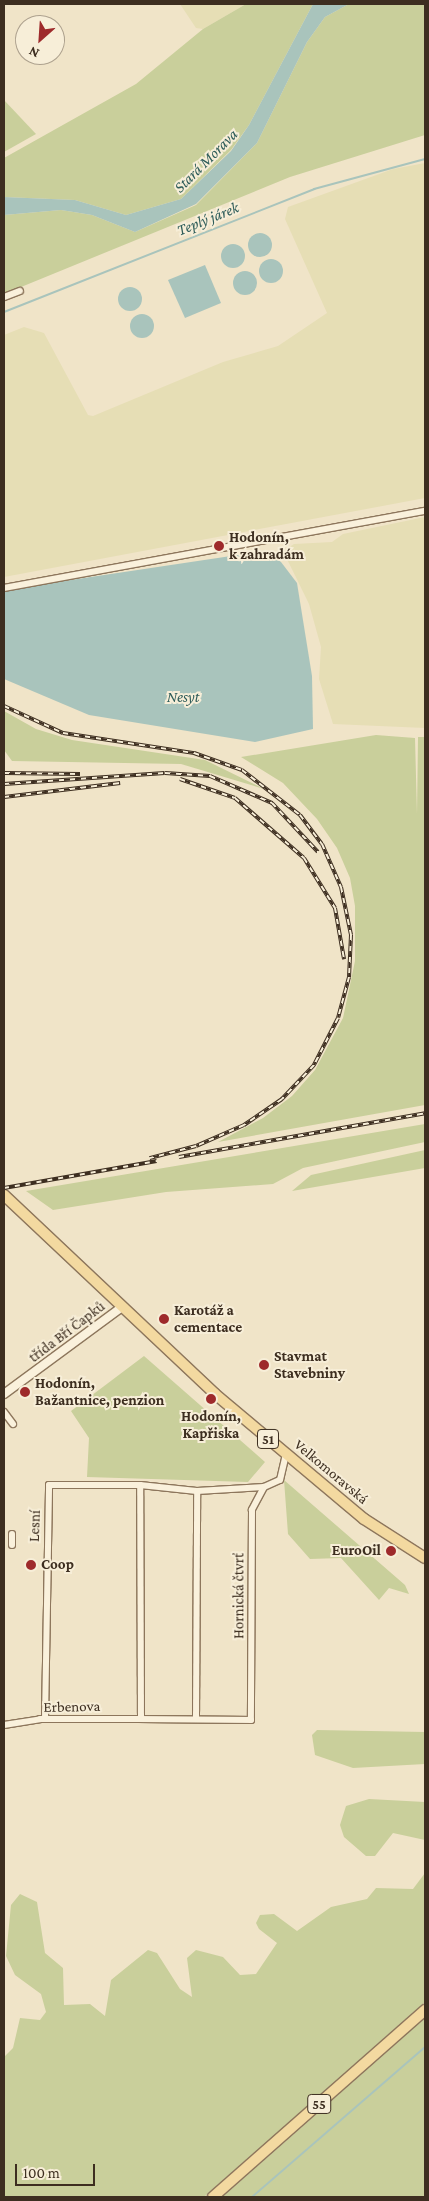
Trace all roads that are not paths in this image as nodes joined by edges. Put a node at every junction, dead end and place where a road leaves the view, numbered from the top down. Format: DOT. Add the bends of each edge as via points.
graph roads {
  1 [pos="20,291"];
  2 [pos="4,297"];
  3 [pos="425,510"];
  4 [pos="4,588"];
  5 [pos="4,1196"];
  6 [pos="122,1307"];
  7 [pos="4,1394"];
  8 [pos="4,1412"];
  9 [pos="13,1424"];
  10 [pos="286,1453"];
  11 [pos="140,1485"];
  12 [pos="264,1488"];
  13 [pos="197,1491"];
  14 [pos="250,1491"];
  15 [pos="254,1499"];
  16 [pos="12,1534"];
  17 [pos="12,1545"];
  18 [pos="425,1558"];
  19 [pos="45,1719"];
  20 [pos="141,1719"];
  21 [pos="196,1719"];
  22 [pos="4,1725"];
  23 [pos="425,2010"];
  24 [pos="213,2197"];
  1 -- 2 [label="street"];
  3 -- 4 [label="street"];
  5 -- 6 [label="main road, Velkomoravská / 51"];
  6 -- 7 [label="street, třída Bří Čapků"];
  6 -- 10 [label="main road, Velkomoravská / 51"];
  8 -- 9 [label="street"];
  10 -- 12 [label="street" via="280,1480"];
  10 -- 18 [label="main road, Velkomoravská / 51" via="364,1519"];
  11 -- 13 [label="street"];
  11 -- 19 [label="street, Lesní" via="49,1485"];
  11 -- 20 [label="street"];
  12 -- 14 [label="street"];
  12 -- 15 [label="street"];
  13 -- 14 [label="street"];
  13 -- 21 [label="street"];
  14 -- 15 [label="street"];
  15 -- 21 [label="street, Hornická čtvrť" via="251,1720"];
  16 -- 17 [label="street"];
  19 -- 20 [label="street, Erbenova"];
  19 -- 22 [label="street, Erbenova"];
  20 -- 21 [label="street, Hornická čtvrť"];
  23 -- 24 [label="main road, 55"];
}
